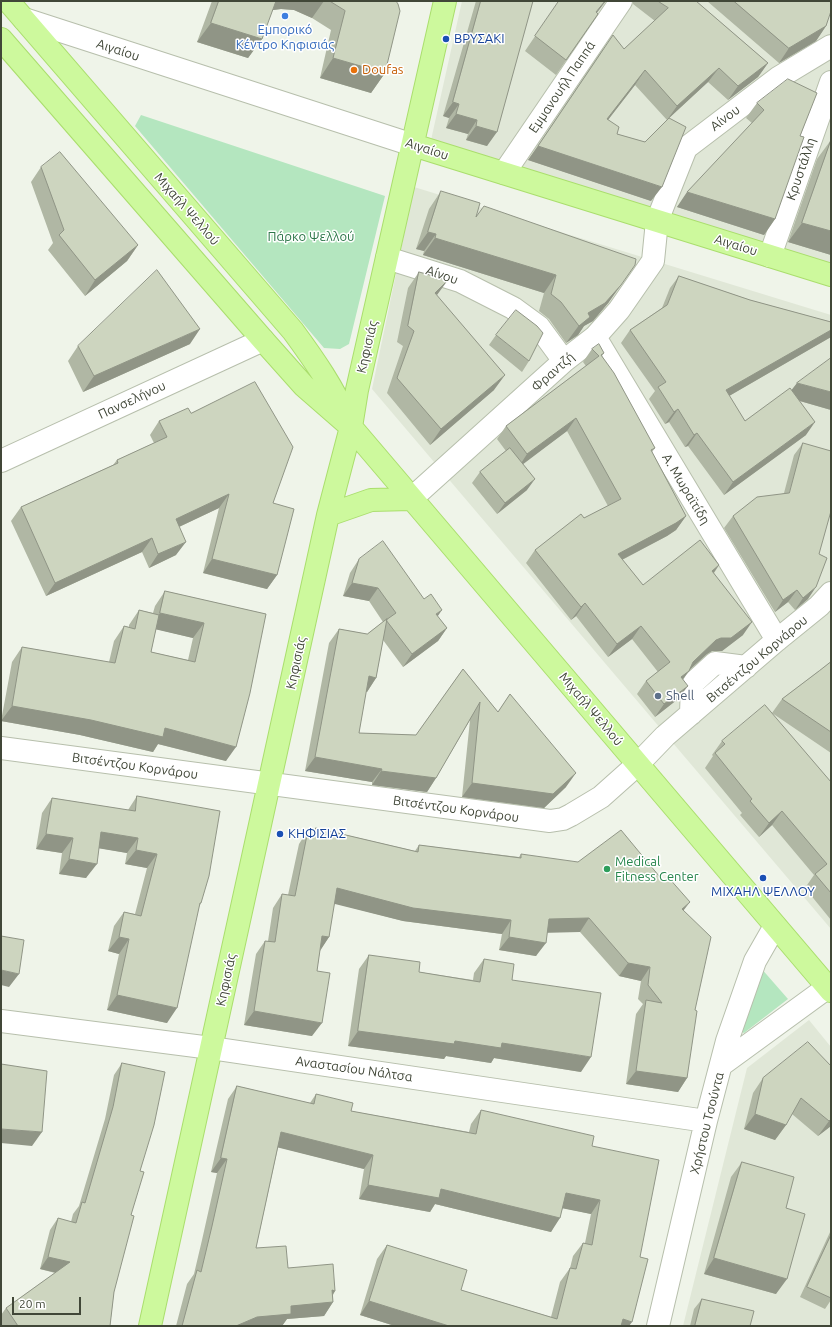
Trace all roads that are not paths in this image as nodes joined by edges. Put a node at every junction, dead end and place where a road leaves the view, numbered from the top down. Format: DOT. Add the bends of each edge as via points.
graph roads {
  1 [pos="8,1"];
  2 [pos="621,1"];
  3 [pos="441,4"];
  4 [pos="24,19"];
  5 [pos="1,40"];
  6 [pos="831,46"];
  7 [pos="760,63"];
  8 [pos="778,78"];
  9 [pos="831,82"];
  10 [pos="413,145"];
  11 [pos="504,173"];
  12 [pos="657,221"];
  13 [pos="770,256"];
  14 [pos="387,258"];
  15 [pos="831,274"];
  16 [pos="595,337"];
  17 [pos="263,340"];
  18 [pos="564,361"];
  19 [pos="351,427"];
  20 [pos="1,461"];
  21 [pos="411,499"];
  22 [pos="328,515"];
  23 [pos="831,593"];
  24 [pos="777,640"];
  25 [pos="1,748"];
  26 [pos="638,764"];
  27 [pos="269,784"];
  28 [pos="775,926"];
  29 [pos="830,988"];
  30 [pos="1,1021"];
  31 [pos="211,1048"];
  32 [pos="721,1065"];
  33 [pos="706,1121"];
  34 [pos="150,1326"];
  35 [pos="658,1326"];
  1 -- 4 [label="main road, Μιχαήλ Ψελλού"];
  2 -- 11 [label="street, Εμμανουήλ Παππά"];
  3 -- 10 [label="main road, Κηφισιάς"];
  4 -- 10 [label="street, Αιγαίου"];
  4 -- 19 [label="main road, Μιχαήλ Ψελλού" via="293,331 334,391"];
  5 -- 17 [label="main road, Μιχαήλ Ψελλού"];
  6 -- 8 [label="street, Αίνου"];
  7 -- 8 [label="street"];
  8 -- 12 [label="street, Αίνου" via="686,148"];
  9 -- 13 [label="street, Κρυστάλλη"];
  10 -- 11 [label="main road, Αιγαίου"];
  10 -- 14 [label="main road, Κηφισιάς"];
  11 -- 12 [label="main road, Αιγαίου"];
  12 -- 13 [label="main road, Αιγαίου"];
  12 -- 16 [label="street, Φραντζή" via="653,261 623,305"];
  13 -- 15 [label="main road, Αιγαίου"];
  14 -- 18 [label="street, Αίνου" via="460,281 512,308 539,327"];
  14 -- 19 [label="main road, Κηφισιάς"];
  16 -- 18 [label="street, Φραντζή"];
  16 -- 24 [label="street, Α. Μωραϊτίδη"];
  17 -- 19 [label="main road, Μιχαήλ Ψελλού" via="304,386"];
  17 -- 20 [label="street, Πανσελήνου"];
  18 -- 21 [label="street, Φραντζή"];
  19 -- 21 [label="main road, Μιχαήλ Ψελλού"];
  19 -- 22 [label="main road, Κηφισιάς"];
  21 -- 22 [label="main road" via="371,500"];
  21 -- 26 [label="main road, Μιχαήλ Ψελλού"];
  22 -- 27 [label="main road, Κηφισιάς"];
  23 -- 24 [label="street, Βιτσέντζου Κορνάρου"];
  24 -- 26 [label="street, Βιτσέντζου Κορνάρου" via="691,714"];
  25 -- 27 [label="street, Βιτσέντζου Κορνάρου"];
  26 -- 27 [label="street, Βιτσέντζου Κορνάρου" via="601,797 563,819 550,821"];
  26 -- 28 [label="main road, Μιχαήλ Ψελλού"];
  27 -- 31 [label="main road, Κηφισιάς"];
  28 -- 29 [label="main road, Μιχαήλ Ψελλού"];
  28 -- 32 [label="street, Χρήστου Τσούντα" via="755,962"];
  29 -- 32 [label="street"];
  30 -- 31 [label="street, Αναστασίου Νάλτσα"];
  31 -- 33 [label="street, Αναστασίου Νάλτσα"];
  31 -- 34 [label="main road, Κηφισιάς"];
  32 -- 33 [label="street, Χρήστου Τσούντα"];
  33 -- 35 [label="street, Χρήστου Τσούντα"];
}
